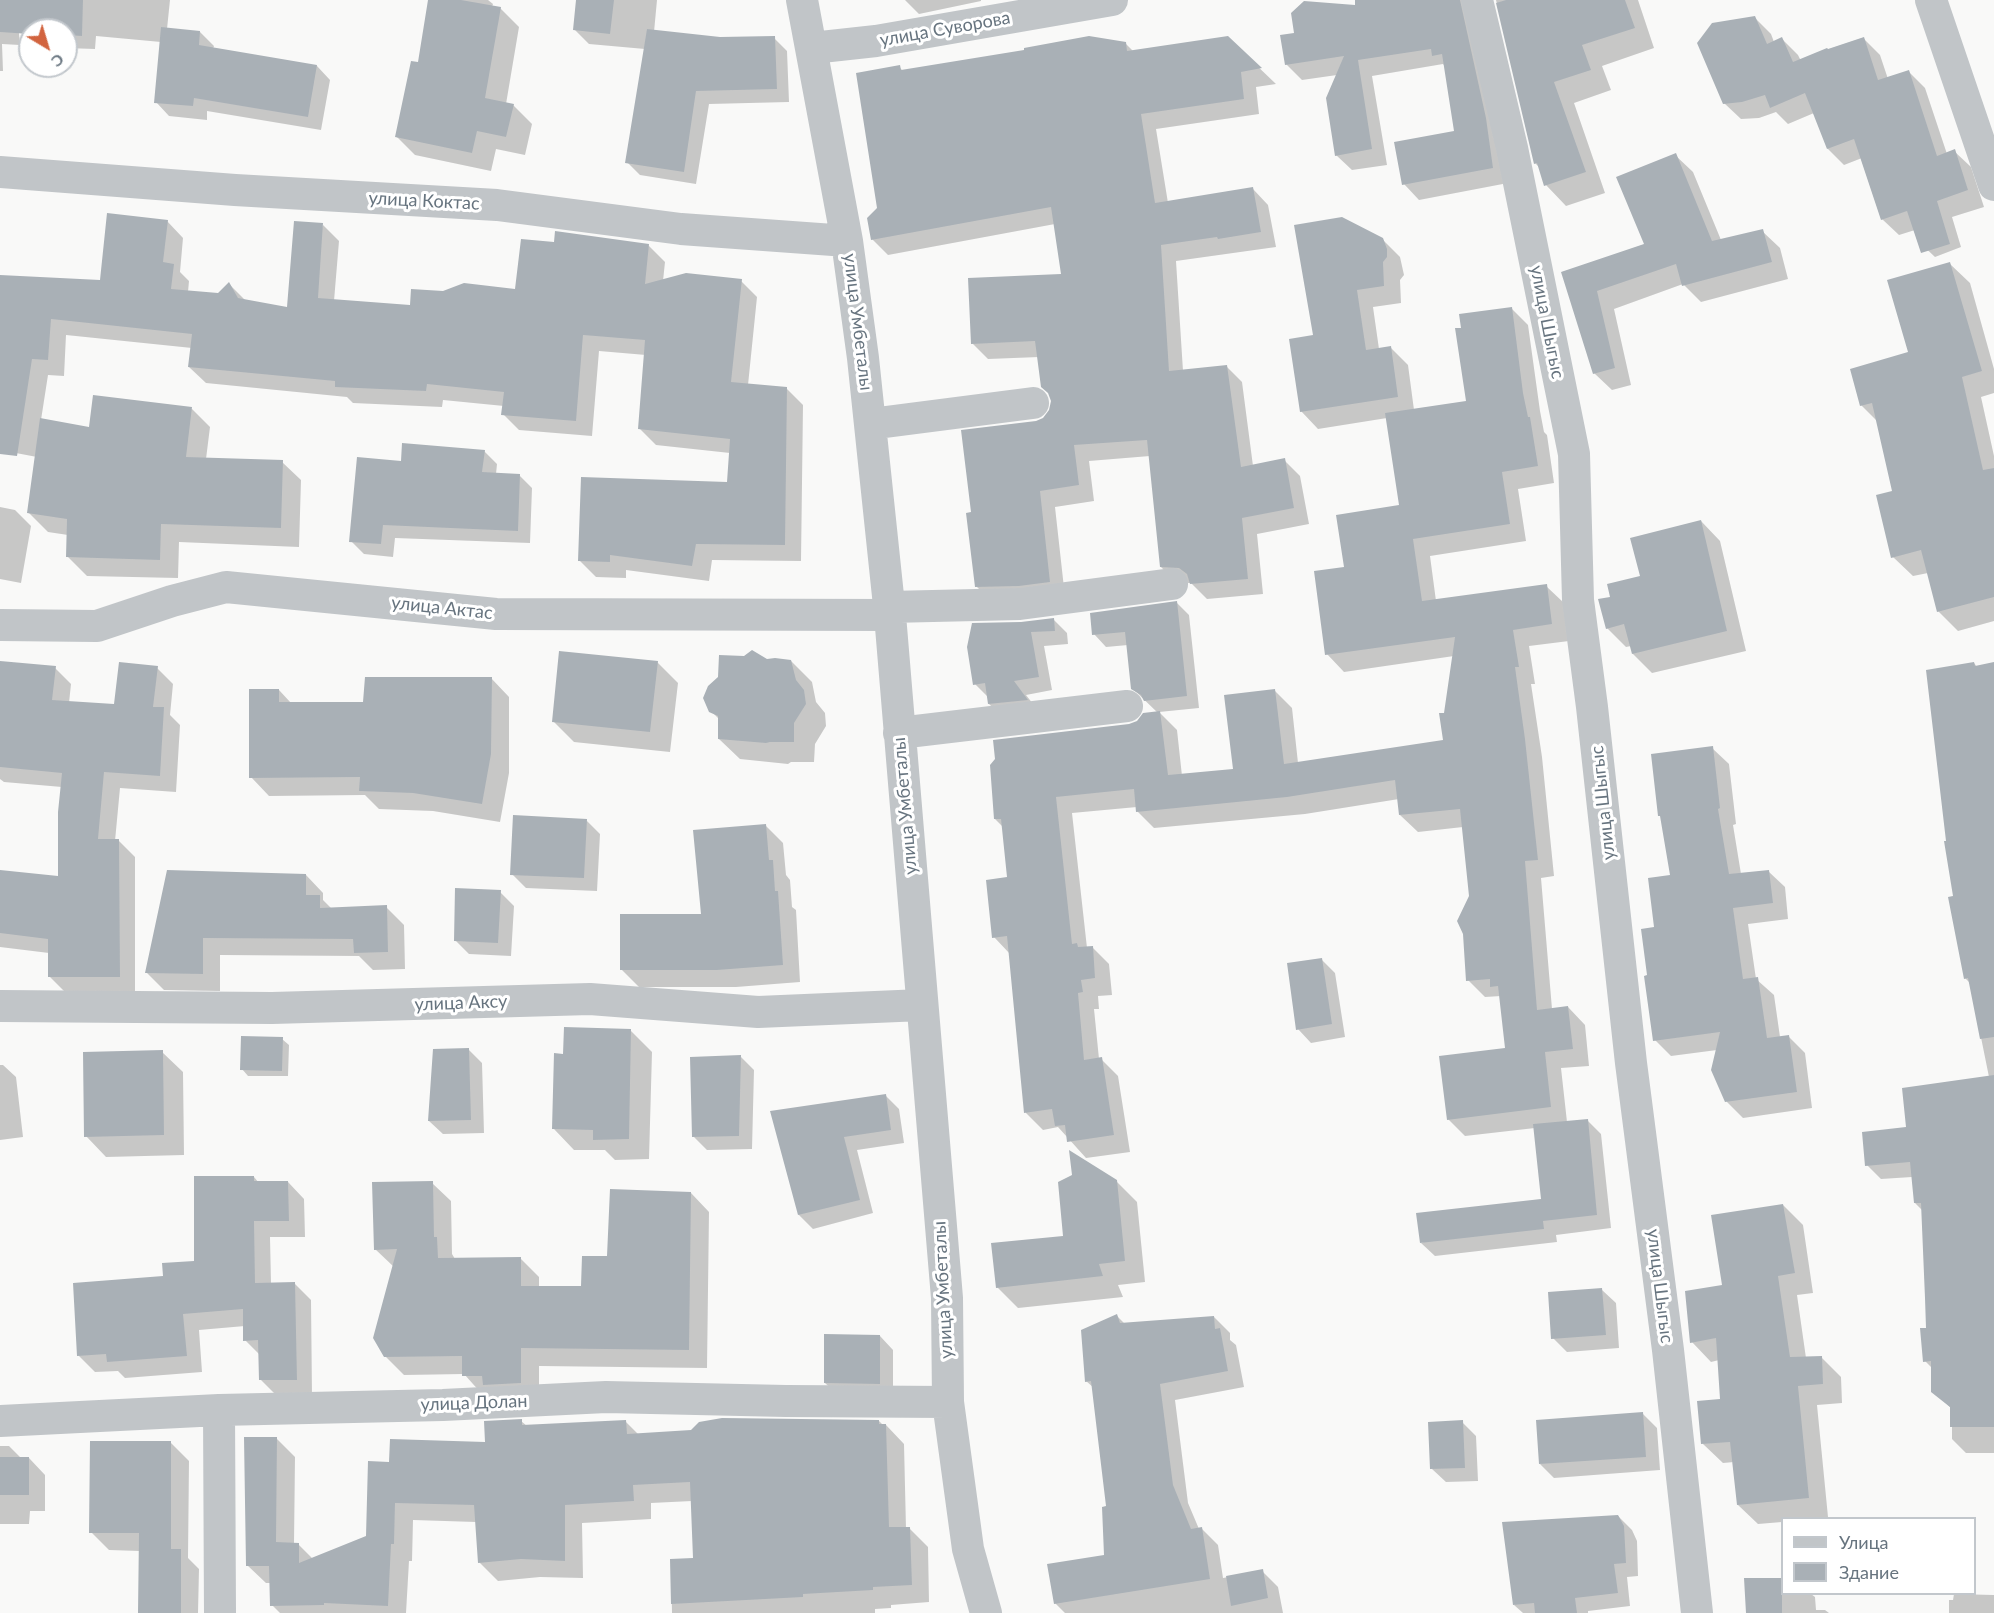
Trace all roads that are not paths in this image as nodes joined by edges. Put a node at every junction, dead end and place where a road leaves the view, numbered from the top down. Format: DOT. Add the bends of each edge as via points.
graph roads {
  1 [pos="802,0"];
  2 [pos="1112,0"];
  3 [pos="1477,0"];
  4 [pos="1932,0"];
  5 [pos="812,48"];
  6 [pos="0,172"];
  7 [pos="1994,185"];
  8 [pos="847,241"];
  9 [pos="1033,403"];
  10 [pos="870,424"];
  11 [pos="1172,584"];
  12 [pos="889,611"];
  13 [pos="0,625"];
  14 [pos="1127,706"];
  15 [pos="899,732"];
  16 [pos="922,1005"];
  17 [pos="0,1006"];
  18 [pos="948,1402"];
  19 [pos="219,1410"];
  20 [pos="0,1421"];
  21 [pos="220,1613"];
  22 [pos="986,1613"];
  23 [pos="1697,1613"];
  1 -- 5 [label="street, улица Умбеталы"];
  2 -- 5 [label="street, улица Суворова" via="876,41"];
  3 -- 23 [label="street, улица Шыгыс" via="1512,148 1574,454 1578,600"];
  4 -- 7 [label="street"];
  5 -- 8 [label="street, улица Умбеталы"];
  6 -- 8 [label="street, улица Коктас" via="497,205 681,229"];
  8 -- 10 [label="street, улица Умбеталы"];
  9 -- 10 [label="street"];
  10 -- 12 [label="street, улица Умбеталы"];
  11 -- 12 [label="street, улица Актас" via="1020,604"];
  12 -- 13 [label="street, улица Актас" via="496,614 226,587 98,626"];
  12 -- 15 [label="street, улица Умбеталы"];
  14 -- 15 [label="street"];
  15 -- 16 [label="street, улица Умбеталы"];
  16 -- 17 [label="street, улица Аксу" via="758,1012 590,999 272,1008"];
  16 -- 18 [label="street, улица Умбеталы" via="946,1298"];
  18 -- 19 [label="street, улица Долан" via="606,1397"];
  18 -- 22 [label="street, улица Умбеталы" via="968,1549"];
  19 -- 20 [label="street, улица Долан"];
  19 -- 21 [label="street"];
}
